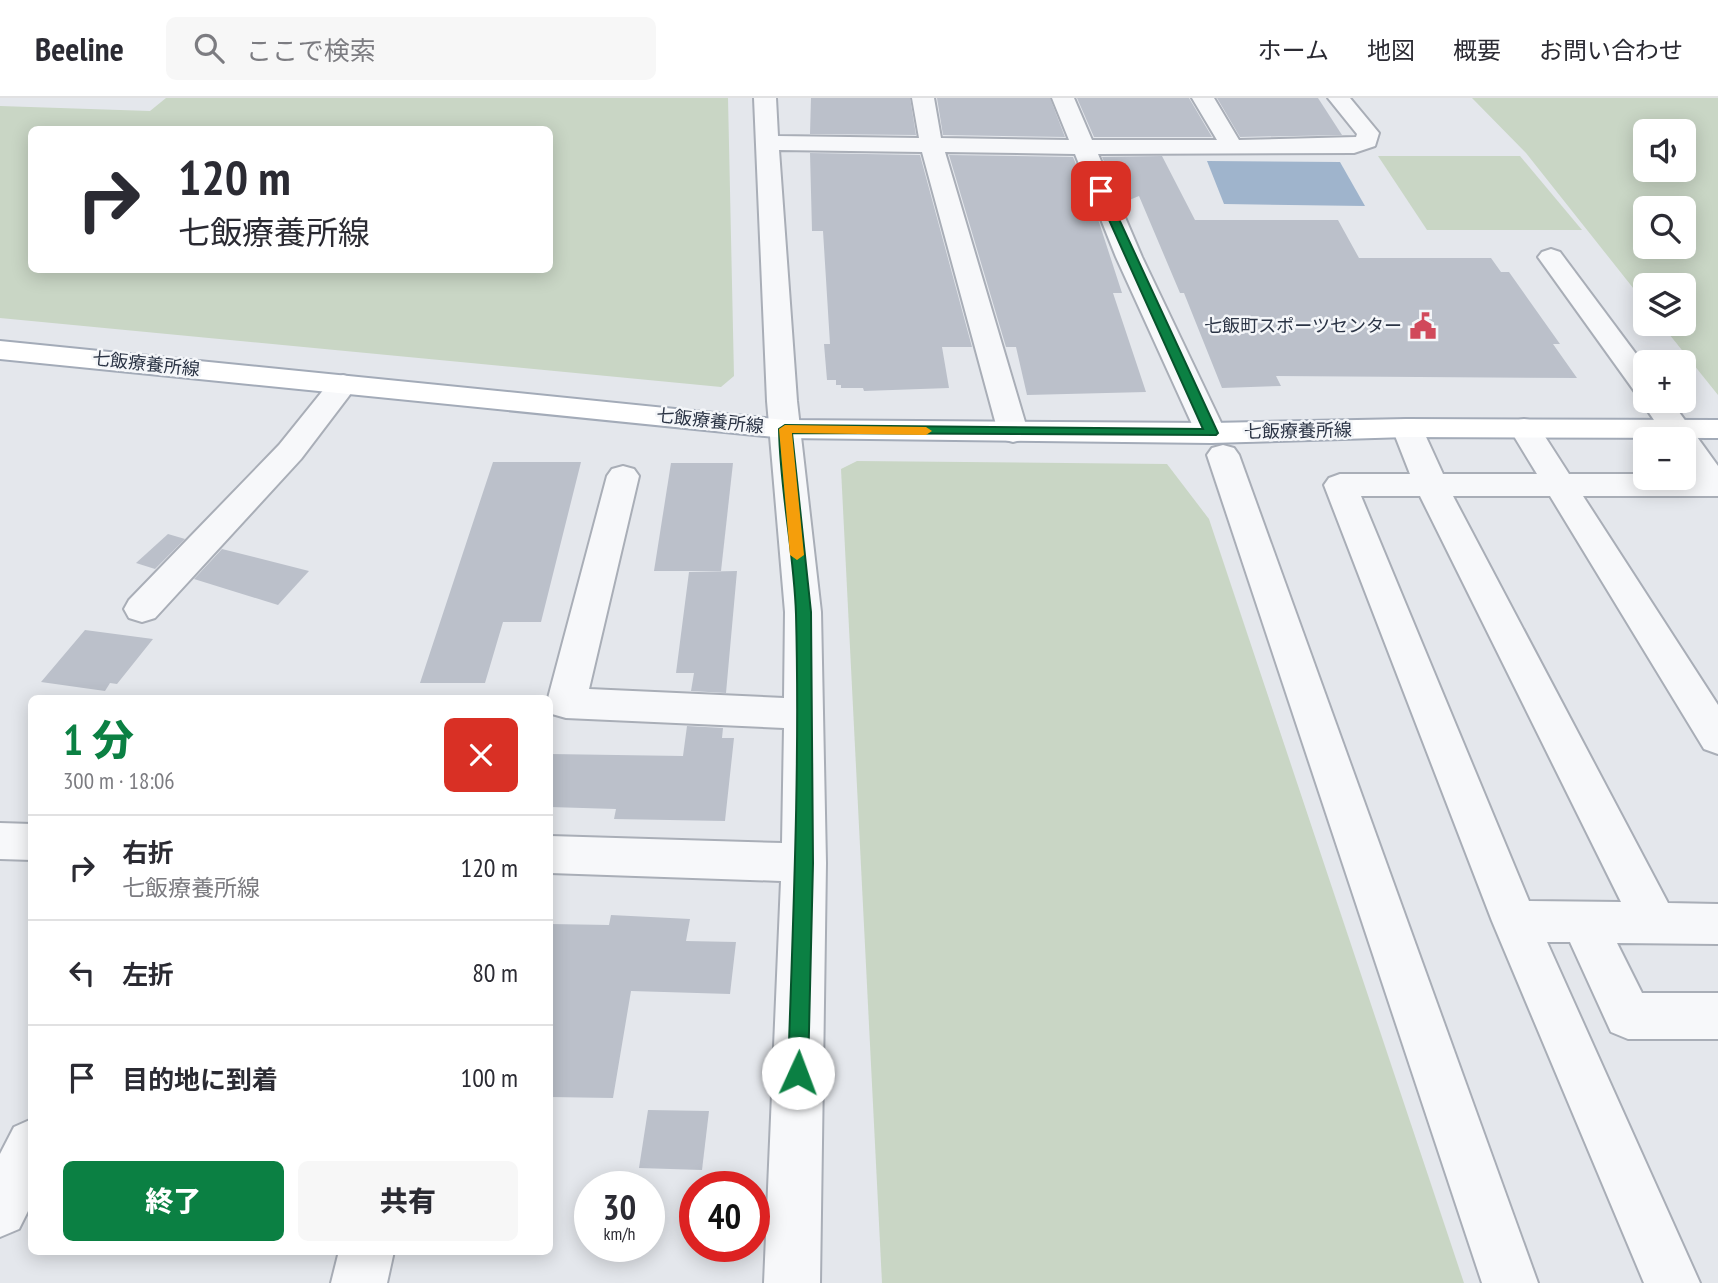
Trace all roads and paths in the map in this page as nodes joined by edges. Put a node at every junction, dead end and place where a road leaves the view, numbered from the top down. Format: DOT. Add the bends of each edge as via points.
graph roads {
  1 [pos="765,98"];
  2 [pos="923,98"];
  3 [pos="1063,98"];
  4 [pos="1203,98"];
  5 [pos="1339,98"];
  6 [pos="766,143"];
  7 [pos="931,144"];
  8 [pos="1232,146"];
  9 [pos="1083,147"];
  10 [pos="1551,257"];
  11 [pos="0,350"];
  12 [pos="1633,370"];
  13 [pos="344,384"];
  14 [pos="1407,428"];
  15 [pos="785,429"];
  16 [pos="1524,429"];
  17 [pos="1633,429"];
  18 [pos="1696,429"];
  19 [pos="1718,429"];
  20 [pos="1013,432"];
  21 [pos="1217,444"];
  22 [pos="1696,457"];
  23 [pos="623,476"];
  24 [pos="1560,484"];
  25 [pos="1431,485"];
  26 [pos="1716,485"];
  27 [pos="142,608"];
  28 [pos="803,714"];
  29 [pos="1718,738"];
  30 [pos="0,841"];
  31 [pos="28,842"];
  32 [pos="553,855"];
  33 [pos="804,863"];
  34 [pos="1515,921"];
  35 [pos="1583,922"];
  36 [pos="1655,923"];
  37 [pos="1718,924"];
  38 [pos="1718,1016"];
  39 [pos="18,1156"];
  40 [pos="0,1210"];
  41 [pos="366,1255"];
  42 [pos="359,1283"];
  43 [pos="792,1283"];
  44 [pos="1510,1283"];
  45 [pos="1672,1283"];
  1 -- 6 [label="street"];
  2 -- 7 [label="street"];
  3 -- 9 [label="street"];
  4 -- 8 [label="street"];
  5 -- 8 [label="street" via="1368,133 1367,141 1354,146"];
  6 -- 7 [label="street"];
  6 -- 15 [label="street"];
  7 -- 9 [label="street"];
  7 -- 20 [label="street"];
  8 -- 9 [label="street"];
  9 -- 21 [label="street"];
  10 -- 12 [label="street"];
  11 -- 13 [label="main road, 七飯療養所線"];
  13 -- 15 [label="main road, 七飯療養所線"];
  13 -- 27 [label="street" via="290,452"];
  14 -- 16 [label="main road, 七飯療養所線"];
  14 -- 21 [label="main road, 七飯療養所線"];
  14 -- 25 [label="street"];
  15 -- 20 [label="main road, 七飯療養所線"];
  15 -- 28 [label="street" via="803,612"];
  16 -- 17 [label="main road, 七飯療養所線"];
  16 -- 24 [label="street"];
  18 -- 19 [label="main road, 七飯療養所線"];
  20 -- 21 [label="main road, 七飯療養所線"];
  21 -- 44 [label="street"];
  22 -- 26 [label="street"];
  23 -- 28 [label="street" via="566,703"];
  24 -- 25 [label="street"];
  24 -- 26 [label="street"];
  24 -- 29 [label="street"];
  25 -- 34 [label="street" via="1340,485"];
  25 -- 36 [label="street"];
  28 -- 33 [label="street"];
  30 -- 31 [label="street"];
  32 -- 33 [label="street"];
  33 -- 43 [label="street"];
  34 -- 35 [label="street"];
  34 -- 45 [label="street"];
  35 -- 36 [label="street"];
  35 -- 38 [label="street" via="1628,1016"];
  36 -- 37 [label="street"];
  39 -- 40 [label="street"];
  41 -- 42 [label="street"];
}
